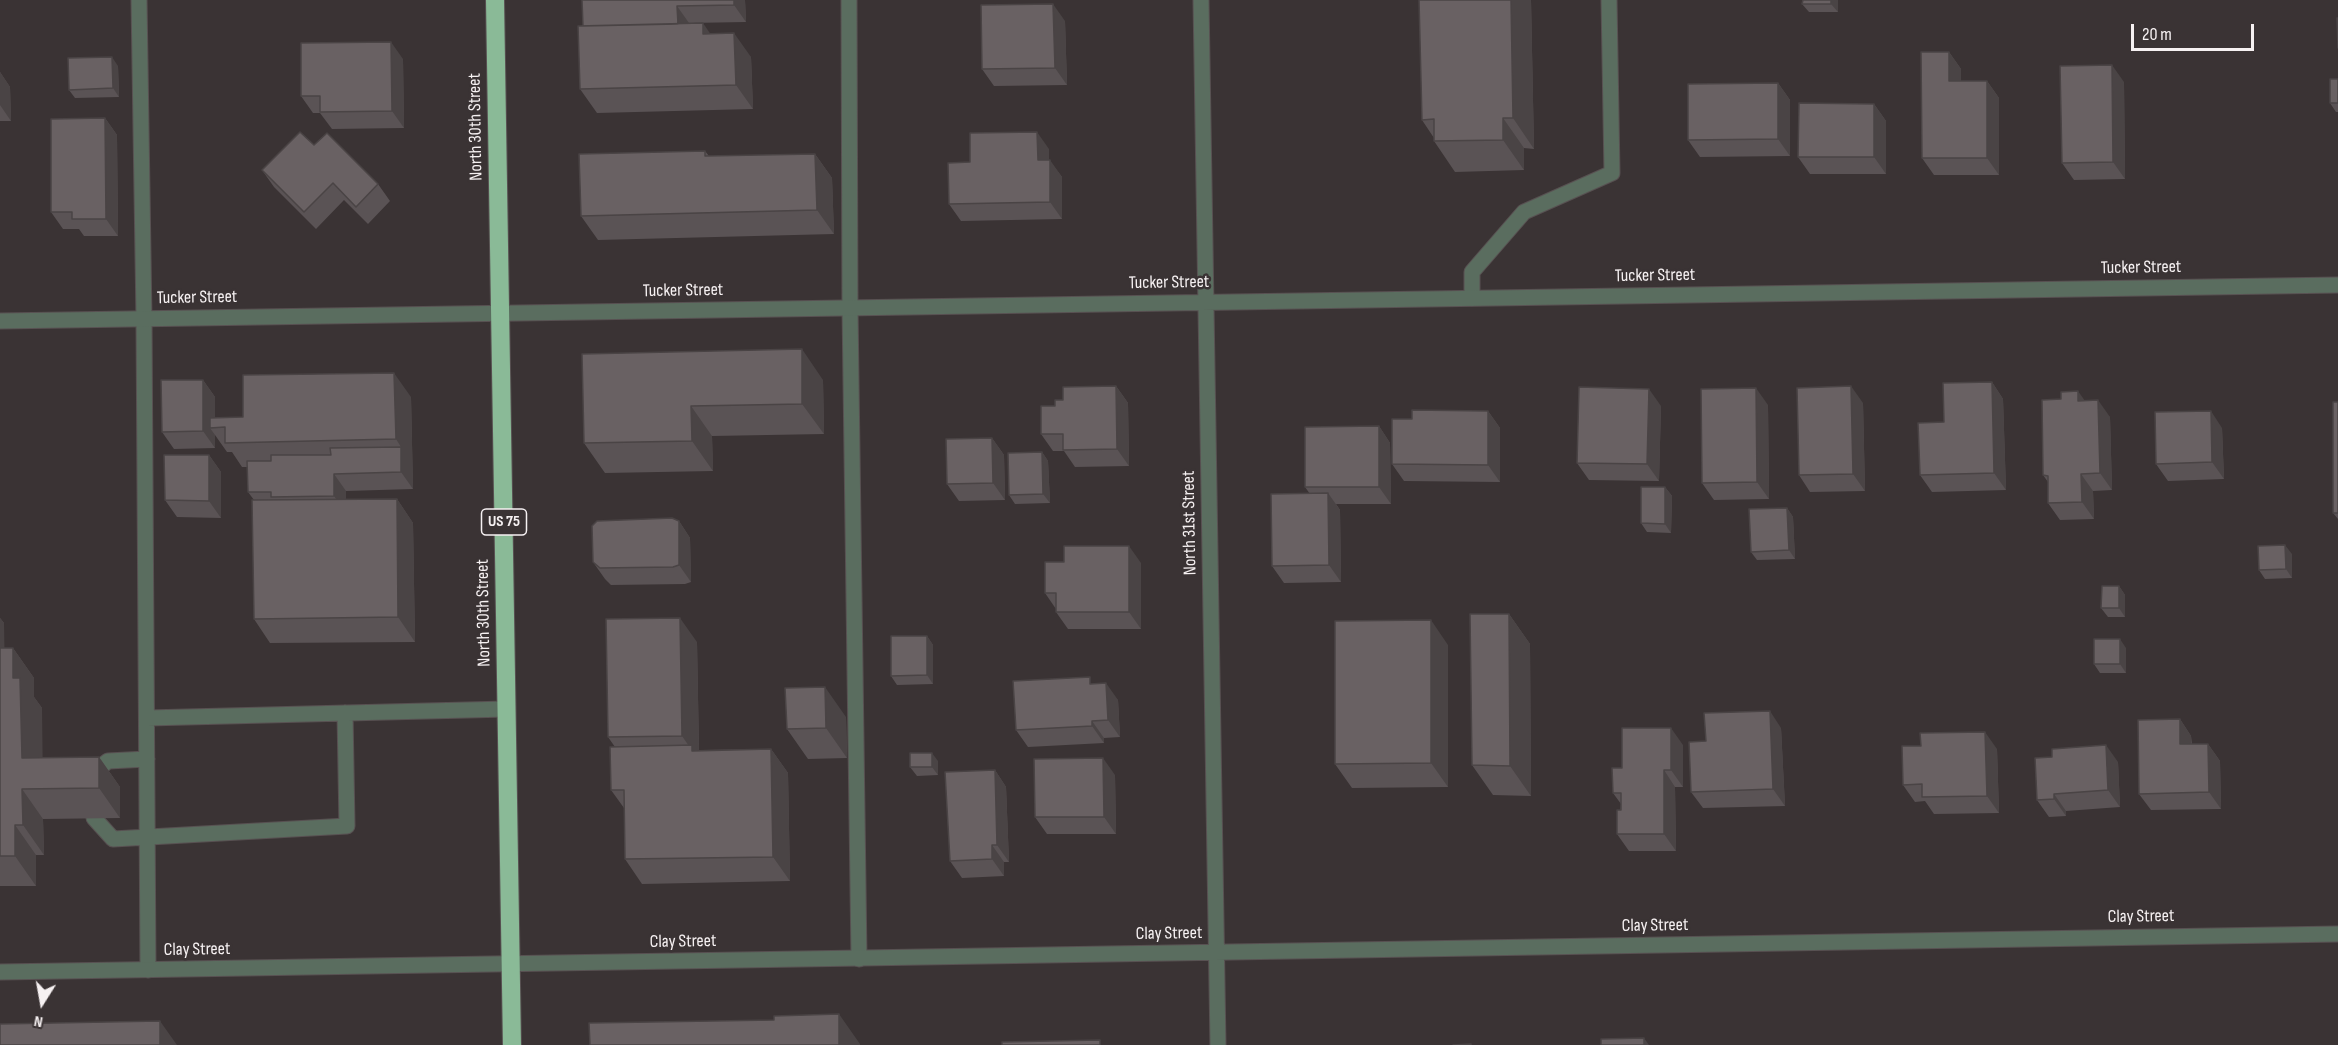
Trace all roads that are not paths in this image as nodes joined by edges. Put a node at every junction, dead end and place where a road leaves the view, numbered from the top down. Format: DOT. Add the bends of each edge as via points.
graph roads {
  1 [pos="139,0"];
  2 [pos="495,0"];
  3 [pos="849,0"];
  4 [pos="1201,0"];
  5 [pos="1609,0"];
  6 [pos="2338,285"];
  7 [pos="1472,298"];
  8 [pos="1206,302"];
  9 [pos="850,308"];
  10 [pos="500,314"];
  11 [pos="144,319"];
  12 [pos="0,321"];
  13 [pos="507,709"];
  14 [pos="345,713"];
  15 [pos="147,718"];
  16 [pos="147,759"];
  17 [pos="94,787"];
  18 [pos="94,818"];
  19 [pos="147,836"];
  20 [pos="2338,933"];
  21 [pos="1216,953"];
  22 [pos="859,959"];
  23 [pos="510,964"];
  24 [pos="148,970"];
  25 [pos="0,972"];
  26 [pos="512,1045"];
  27 [pos="1218,1045"];
  1 -- 11 [label="street"];
  2 -- 10 [label="highway, North 30th Street / US 75"];
  3 -- 9 [label="street"];
  4 -- 8 [label="street, North 31st Street"];
  5 -- 7 [label="street" via="1612,173 1524,212 1472,272"];
  6 -- 7 [label="street, Tucker Street"];
  7 -- 8 [label="street, Tucker Street"];
  8 -- 9 [label="street, Tucker Street"];
  8 -- 21 [label="street, North 31st Street"];
  9 -- 10 [label="street, Tucker Street"];
  9 -- 22 [label="street"];
  10 -- 11 [label="street, Tucker Street"];
  10 -- 13 [label="highway, North 30th Street / US 75"];
  11 -- 12 [label="street, Tucker Street"];
  11 -- 15 [label="street"];
  13 -- 14 [label="street"];
  13 -- 23 [label="highway, North 30th Street / US 75"];
  14 -- 15 [label="street"];
  14 -- 19 [label="street" via="347,826"];
  15 -- 16 [label="street"];
  16 -- 17 [label="street" via="108,761 94,772"];
  16 -- 19 [label="street"];
  18 -- 19 [label="street" via="113,839"];
  19 -- 24 [label="street"];
  20 -- 21 [label="street, Clay Street"];
  21 -- 22 [label="street, Clay Street"];
  21 -- 27 [label="street, North 31st Street"];
  22 -- 23 [label="street, Clay Street"];
  23 -- 24 [label="street, Clay Street"];
  23 -- 26 [label="highway, North 30th Street / US 75"];
  24 -- 25 [label="street, Clay Street"];
}
